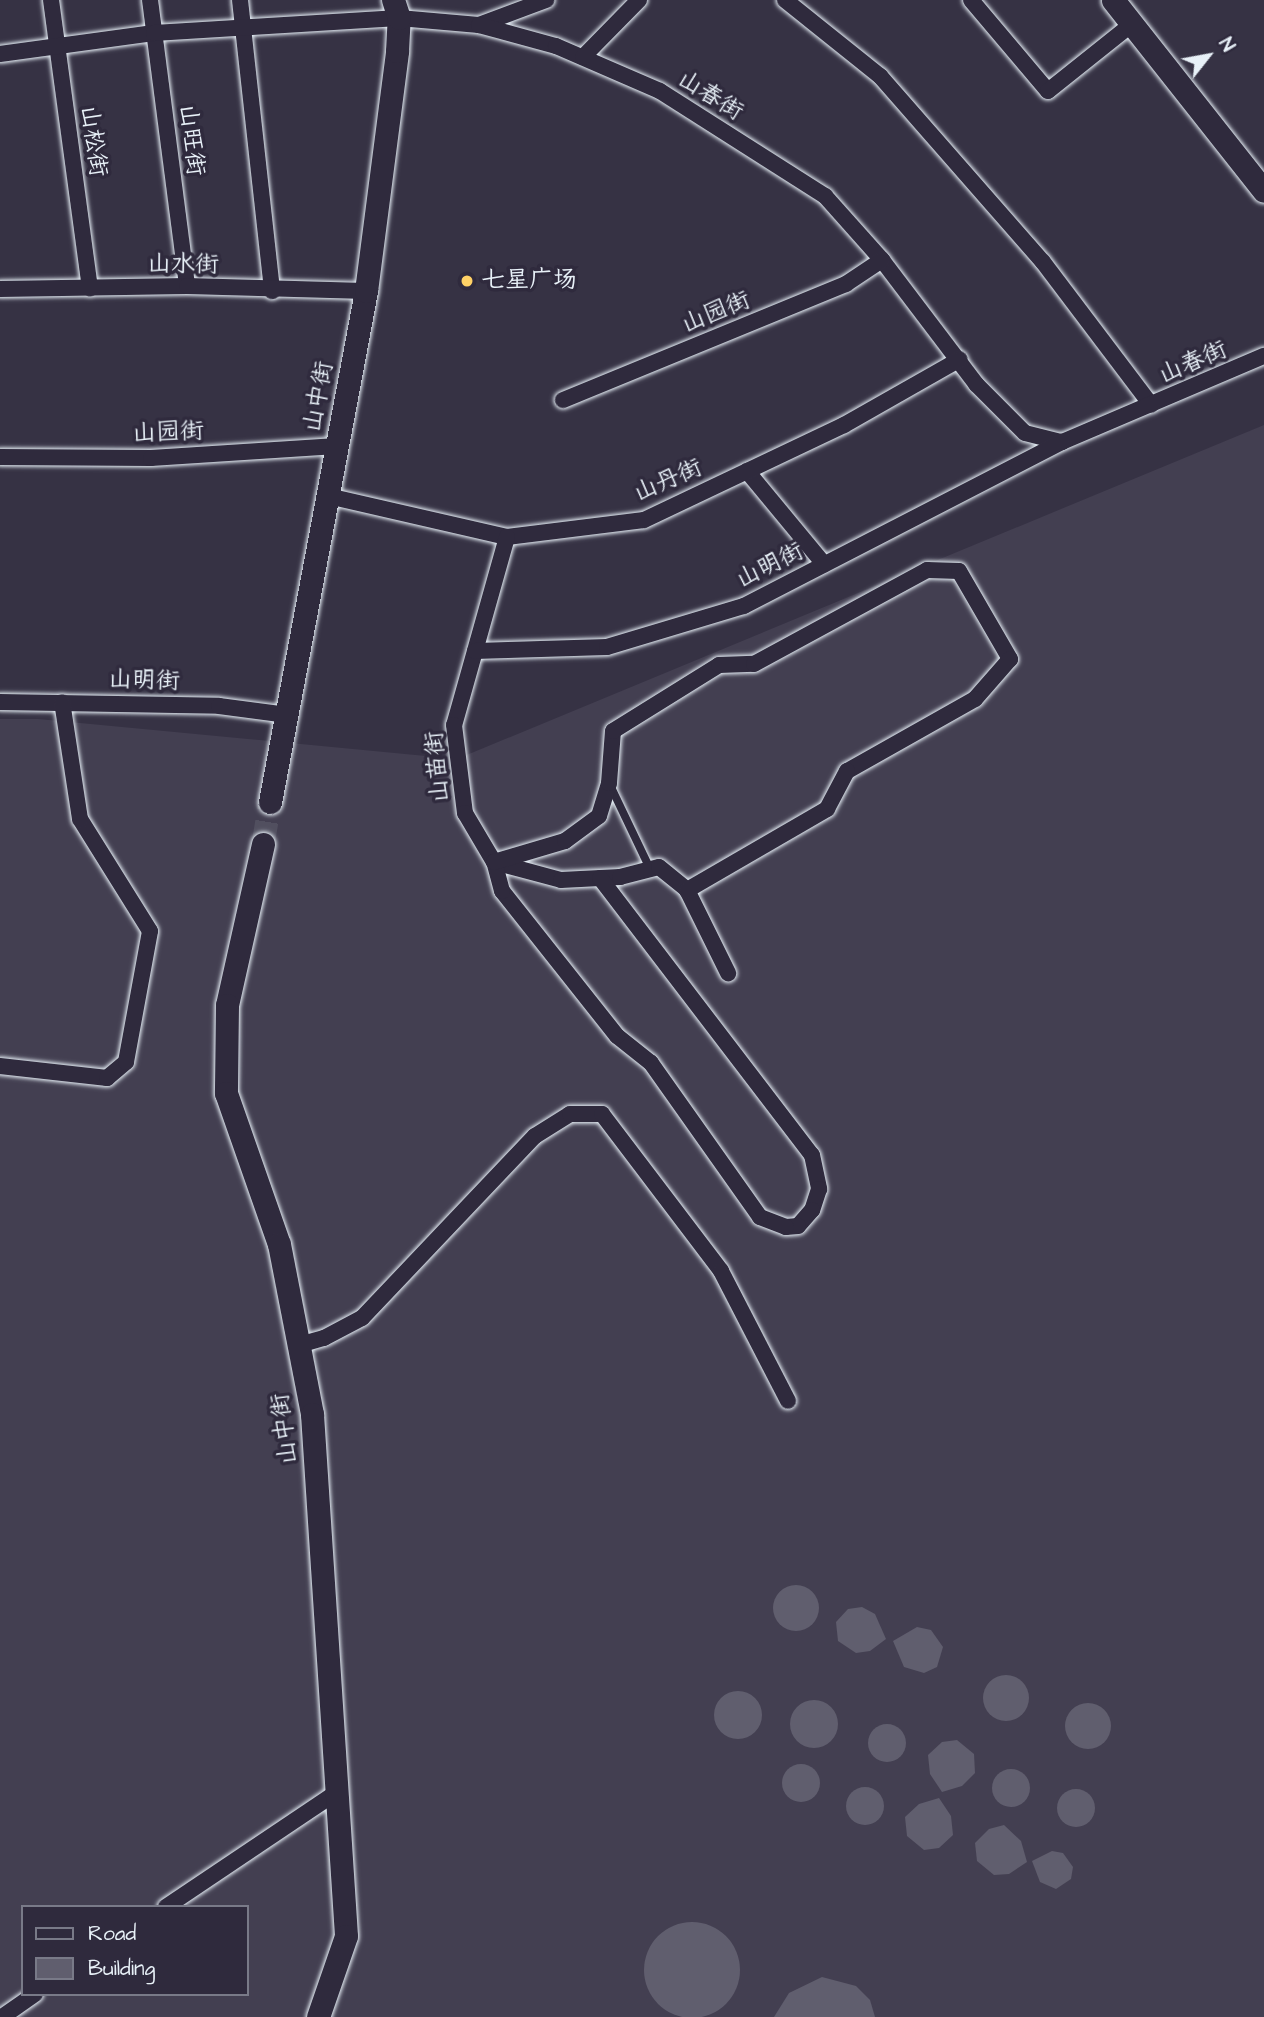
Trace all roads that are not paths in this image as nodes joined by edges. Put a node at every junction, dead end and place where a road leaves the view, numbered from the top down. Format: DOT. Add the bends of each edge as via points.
graph roads {
  1 [pos="51,0"];
  2 [pos="150,0"];
  3 [pos="240,0"];
  4 [pos="639,0"];
  5 [pos="785,0"];
  6 [pos="971,0"];
  7 [pos="1113,0"];
  8 [pos="538,1"];
  9 [pos="396,9"];
  10 [pos="1132,24"];
  11 [pos="479,25"];
  12 [pos="244,28"];
  13 [pos="154,33"];
  14 [pos="58,46"];
  15 [pos="0,54"];
  16 [pos="583,57"];
  17 [pos="1264,191"];
  18 [pos="882,260"];
  19 [pos="187,286"];
  20 [pos="90,288"];
  21 [pos="0,289"];
  22 [pos="272,291"];
  23 [pos="366,291"];
  24 [pos="1264,356"];
  25 [pos="960,359"];
  26 [pos="563,400"];
  27 [pos="1151,405"];
  28 [pos="1062,442"];
  29 [pos="337,446"];
  30 [pos="0,457"];
  31 [pos="747,471"];
  32 [pos="328,496"];
  33 [pos="508,537"];
  34 [pos="824,564"];
  35 [pos="475,651"];
  36 [pos="0,702"];
  37 [pos="62,702"];
  38 [pos="287,715"];
  39 [pos="609,783"];
  40 [pos="270,803"];
  41 [pos="263,844"];
  42 [pos="494,862"];
  43 [pos="650,869"];
  44 [pos="600,878"];
  45 [pos="687,890"];
  46 [pos="729,973"];
  47 [pos="0,1066"];
  48 [pos="299,1345"];
  49 [pos="788,1401"];
  50 [pos="337,1792"];
  51 [pos="169,1905"];
  52 [pos="33,1996"];
  53 [pos="2,2017"];
  54 [pos="318,2017"];
  1 -- 14 [label="street, 山松街"];
  2 -- 13 [label="street, 山旺街"];
  3 -- 12 [label="street"];
  4 -- 16 [label="street"];
  5 -- 27 [label="street" via="880,76 1043,262"];
  6 -- 10 [label="street" via="1048,91"];
  7 -- 10 [label="street"];
  8 -- 11 [label="street"];
  9 -- 11 [label="street, 山春街"];
  9 -- 12 [label="street, 山春街"];
  9 -- 23 [label="street, 山中街"];
  10 -- 17 [label="street"];
  11 -- 16 [label="street, 山春街"];
  12 -- 13 [label="street, 山春街"];
  12 -- 22 [label="street"];
  13 -- 14 [label="street, 山春街"];
  13 -- 19 [label="street, 山旺街"];
  14 -- 15 [label="street, 山春街"];
  14 -- 20 [label="street, 山松街"];
  16 -- 18 [label="street, 山春街" via="660,91 825,196"];
  18 -- 25 [label="street, 山春街"];
  18 -- 26 [label="street, 山园街" via="846,284"];
  19 -- 20 [label="street, 山水街"];
  19 -- 22 [label="street, 山水街"];
  20 -- 21 [label="street, 山水街"];
  22 -- 23 [label="street, 山水街"];
  23 -- 29 [label="street, 山中街"];
  24 -- 27 [label="street, 山春街"];
  25 -- 28 [label="street, 山春街" via="976,384 1025,433"];
  25 -- 31 [label="street, 山丹街" via="844,425"];
  27 -- 28 [label="street, 山春街"];
  28 -- 34 [label="street, 山明街"];
  29 -- 30 [label="street, 山园街" via="151,458"];
  29 -- 32 [label="street, 山中街"];
  31 -- 33 [label="street, 山丹街" via="644,520"];
  31 -- 34 [label="street"];
  32 -- 33 [label="street, 山丹街"];
  32 -- 38 [label="street, 山中街"];
  33 -- 35 [label="street, 山苗街"];
  34 -- 35 [label="street, 山明街" via="744,606 607,648"];
  35 -- 42 [label="street, 山苗街" via="454,725 466,813"];
  36 -- 37 [label="street, 山明街"];
  37 -- 38 [label="street, 山明街" via="219,706"];
  37 -- 47 [label="street" via="80,819 150,931 126,1062 107,1078"];
  38 -- 40 [label="street, 山中街"];
  39 -- 42 [label="street" via="599,816 565,841"];
  39 -- 43 [label="lane"];
  39 -- 45 [label="street" via="613,731 719,665 754,664 927,570 959,571 1010,659 975,699 847,771 827,808"];
  41 -- 48 [label="street, 山中街" via="227,1005 226,1093 279,1244"];
  42 -- 44 [label="street" via="561,880"];
  42 -- 44 [label="street, 山苗街" via="502,891 617,1036 651,1063 760,1217 786,1227 798,1226 813,1210 819,1189 812,1156"];
  43 -- 44 [label="street"];
  43 -- 45 [label="street" via="659,867"];
  45 -- 46 [label="street"];
  48 -- 49 [label="street" via="362,1318 535,1136 570,1114 601,1114 721,1272"];
  48 -- 50 [label="street, 山中街" via="312,1414"];
  50 -- 51 [label="street"];
  50 -- 54 [label="street, 山中街" via="346,1936"];
  52 -- 53 [label="street"];
}
